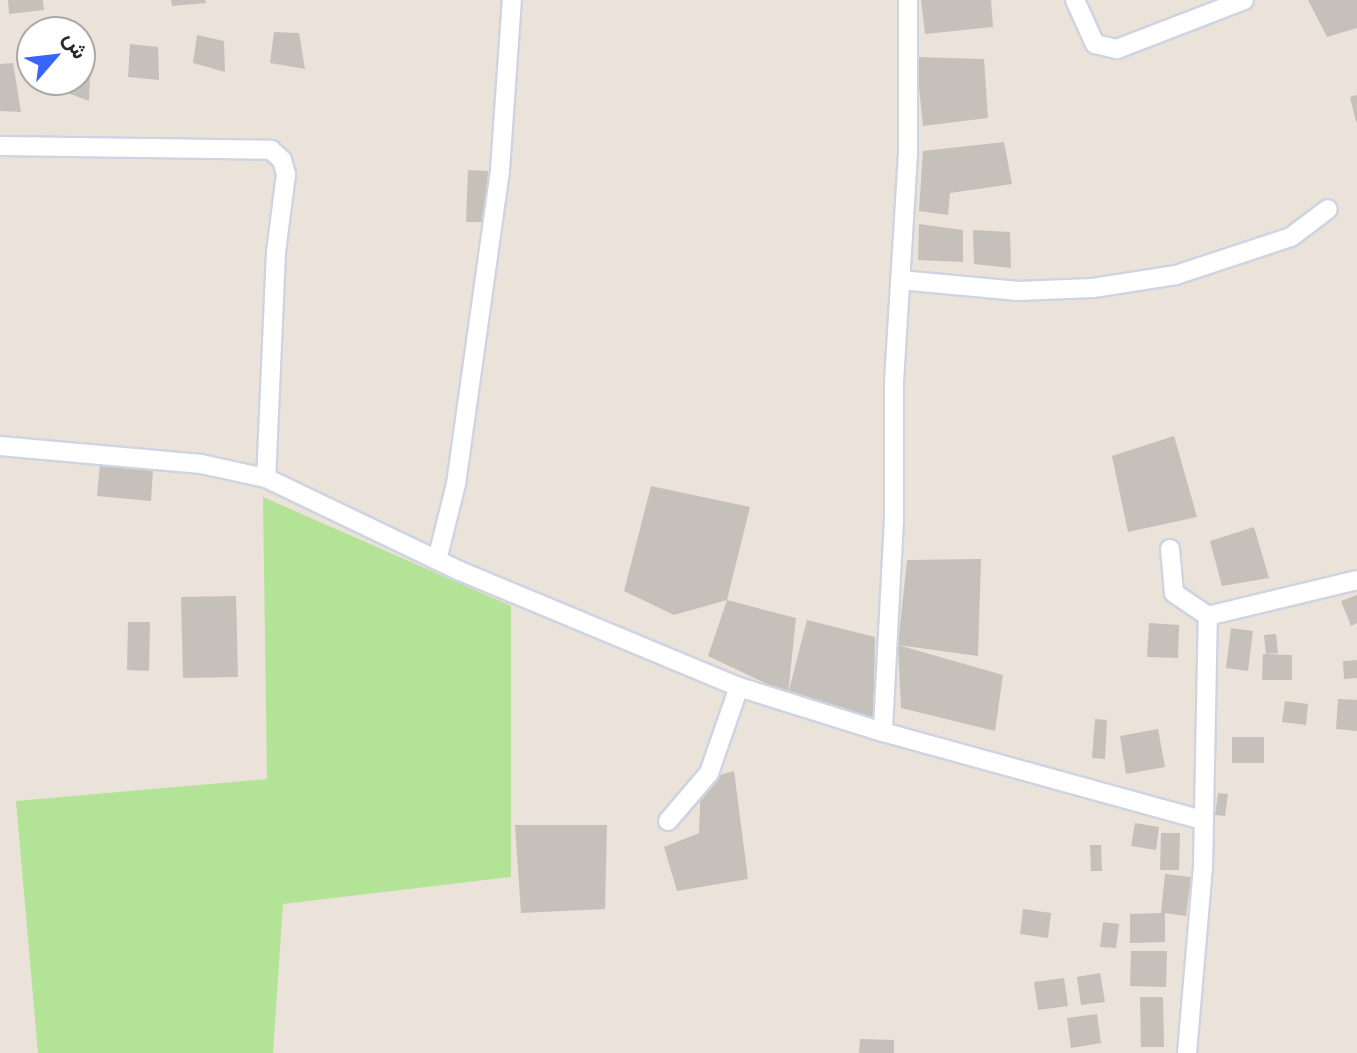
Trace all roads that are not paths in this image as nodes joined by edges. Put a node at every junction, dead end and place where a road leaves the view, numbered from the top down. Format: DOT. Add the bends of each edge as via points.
graph roads {
  1 [pos="512,0"];
  2 [pos="908,0"];
  3 [pos="1075,0"];
  4 [pos="1244,0"];
  5 [pos="1,146"];
  6 [pos="1328,209"];
  7 [pos="900,280"];
  8 [pos="0,446"];
  9 [pos="266,478"];
  10 [pos="1170,549"];
  11 [pos="437,560"];
  12 [pos="1357,580"];
  13 [pos="1208,616"];
  14 [pos="739,687"];
  15 [pos="883,732"];
  16 [pos="1203,820"];
  17 [pos="668,821"];
  18 [pos="1187,1053"];
  1 -- 11 [label="street" via="500,170 456,484"];
  2 -- 7 [label="street" via="908,153"];
  3 -- 4 [label="street" via="1095,44 1117,49"];
  5 -- 9 [label="street" via="271,150 282,160 286,174 276,252"];
  6 -- 7 [label="street" via="1291,237 1176,275 1093,288 1018,291"];
  7 -- 15 [label="street"];
  8 -- 9 [label="street" via="201,464"];
  9 -- 11 [label="street"];
  10 -- 13 [label="street" via="1174,593"];
  11 -- 14 [label="street"];
  12 -- 13 [label="street"];
  13 -- 16 [label="street"];
  14 -- 15 [label="street"];
  14 -- 17 [label="street" via="709,773"];
  15 -- 16 [label="street"];
  16 -- 18 [label="street"];
}
